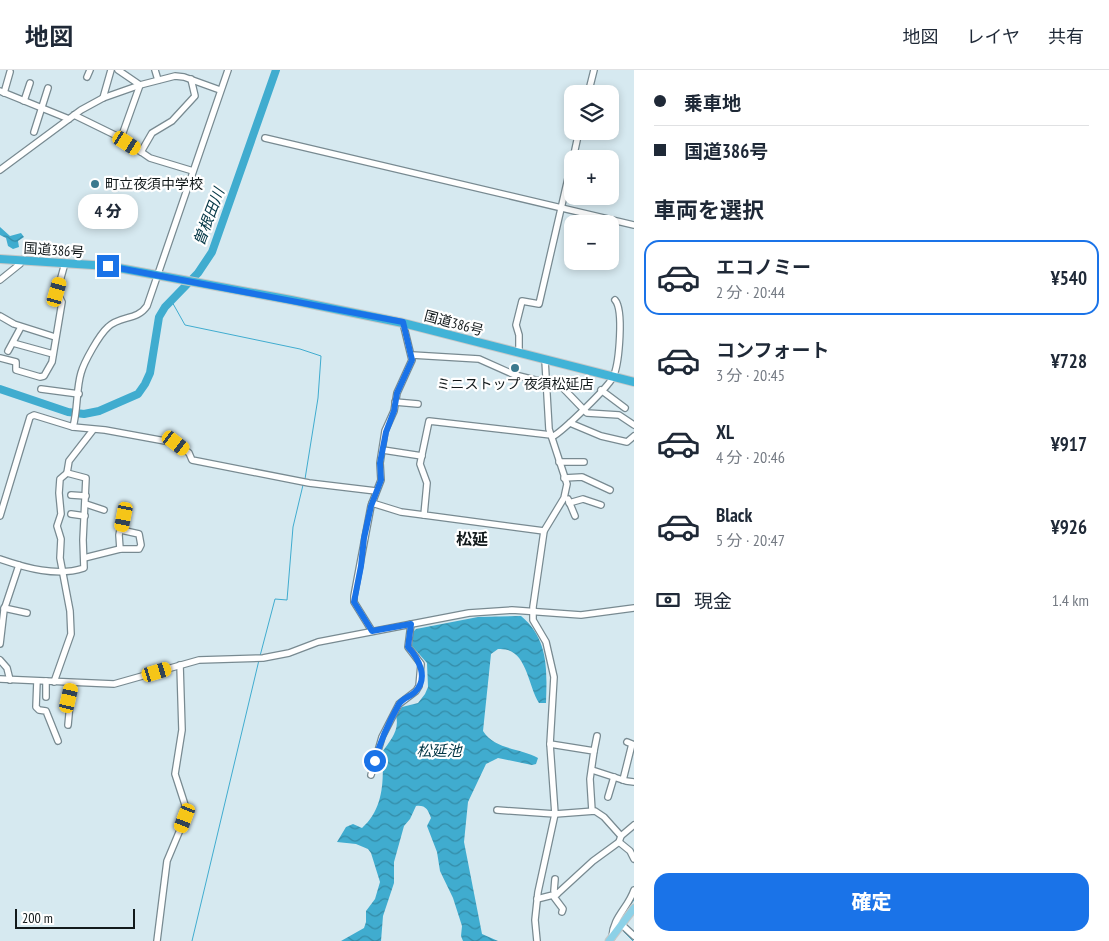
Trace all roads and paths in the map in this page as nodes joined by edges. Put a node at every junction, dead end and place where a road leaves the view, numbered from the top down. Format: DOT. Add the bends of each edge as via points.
graph roads {
  1 [pos="90,70"];
  2 [pos="111,70"];
  3 [pos="118,70"];
  4 [pos="155,70"];
  5 [pos="228,70"];
  6 [pos="594,70"];
  7 [pos="10,72"];
  8 [pos="88,77"];
  9 [pos="191,79"];
  10 [pos="158,80"];
  11 [pos="30,83"];
  12 [pos="140,85"];
  13 [pos="590,85"];
  14 [pos="48,88"];
  15 [pos="220,90"];
  16 [pos="2,92"];
  17 [pos="103,98"];
  18 [pos="24,101"];
  19 [pos="42,108"];
  20 [pos="72,117"];
  21 [pos="34,132"];
  22 [pos="120,138"];
  23 [pos="265,138"];
  24 [pos="141,152"];
  25 [pos="1,167"];
  26 [pos="193,171"];
  27 [pos="564,199"];
  28 [pos="562,208"];
  29 [pos="634,225"];
  30 [pos="0,259"];
  31 [pos="22,260"];
  32 [pos="65,263"];
  33 [pos="157,275"];
  34 [pos="0,280"];
  35 [pos="615,300"];
  36 [pos="1,319"];
  37 [pos="403,322"];
  38 [pos="21,327"];
  39 [pos="55,337"];
  40 [pos="13,343"];
  41 [pos="8,351"];
  42 [pos="519,353"];
  43 [pos="53,354"];
  44 [pos="412,355"];
  45 [pos="0,358"];
  46 [pos="546,360"];
  47 [pos="614,377"];
  48 [pos="634,382"];
  49 [pos="547,385"];
  50 [pos="41,389"];
  51 [pos="601,390"];
  52 [pos="80,394"];
  53 [pos="396,402"];
  54 [pos="418,404"];
  55 [pos="626,408"];
  56 [pos="583,410"];
  57 [pos="570,423"];
  58 [pos="74,424"];
  59 [pos="634,425"];
  60 [pos="93,430"];
  61 [pos="551,436"];
  62 [pos="634,436"];
  63 [pos="383,450"];
  64 [pos="422,456"];
  65 [pos="559,462"];
  66 [pos="584,462"];
  67 [pos="66,474"];
  68 [pos="564,478"];
  69 [pos="610,490"];
  70 [pos="376,491"];
  71 [pos="71,495"];
  72 [pos="565,495"];
  73 [pos="86,496"];
  74 [pos="372,503"];
  75 [pos="569,503"];
  76 [pos="86,504"];
  77 [pos="601,505"];
  78 [pos="104,510"];
  79 [pos="71,514"];
  80 [pos="123,515"];
  81 [pos="424,515"];
  82 [pos="0,516"];
  83 [pos="85,516"];
  84 [pos="575,516"];
  85 [pos="121,530"];
  86 [pos="544,531"];
  87 [pos="120,549"];
  88 [pos="84,558"];
  89 [pos="0,559"];
  90 [pos="19,565"];
  91 [pos="64,572"];
  92 [pos="4,608"];
  93 [pos="634,608"];
  94 [pos="534,612"];
  95 [pos="27,613"];
  96 [pos="411,624"];
  97 [pos="372,631"];
  98 [pos="0,640"];
  99 [pos="0,660"];
  100 [pos="180,665"];
  101 [pos="0,679"];
  102 [pos="10,680"];
  103 [pos="37,681"];
  104 [pos="46,681"];
  105 [pos="54,682"];
  106 [pos="72,683"];
  107 [pos="46,697"];
  108 [pos="68,725"];
  109 [pos="597,736"];
  110 [pos="58,741"];
  111 [pos="627,742"];
  112 [pos="550,744"];
  113 [pos="594,751"];
  114 [pos="592,770"];
  115 [pos="371,775"];
  116 [pos="614,777"];
  117 [pos="623,780"];
  118 [pos="634,782"];
  119 [pos="608,797"];
  120 [pos="497,810"];
  121 [pos="592,811"];
  122 [pos="555,814"];
  123 [pos="634,825"];
  124 [pos="620,839"];
  125 [pos="634,859"];
  126 [pos="555,879"];
  127 [pos="633,894"];
  128 [pos="555,895"];
  129 [pos="537,899"];
  130 [pos="634,908"];
  131 [pos="562,912"];
  132 [pos="622,919"];
  133 [pos="634,936"];
  134 [pos="610,939"];
  135 [pos="157,941"];
  136 [pos="537,941"];
  1 -- 8 [label="street"];
  2 -- 17 [label="street"];
  3 -- 12 [label="street"];
  4 -- 10 [label="street"];
  5 -- 15 [label="street"];
  6 -- 13 [label="street"];
  7 -- 16 [label="street"];
  9 -- 10 [label="street" via="176,76"];
  9 -- 15 [label="street"];
  9 -- 24 [label="street" via="195,96 172,121 152,133"];
  10 -- 12 [label="street"];
  11 -- 18 [label="street"];
  12 -- 17 [label="street"];
  12 -- 22 [label="street"];
  14 -- 19 [label="street"];
  15 -- 26 [label="street"];
  16 -- 18 [label="street"];
  17 -- 20 [label="street"];
  18 -- 19 [label="street"];
  19 -- 20 [label="street"];
  19 -- 21 [label="street"];
  20 -- 22 [label="street"];
  20 -- 25 [label="street"];
  22 -- 24 [label="street"];
  23 -- 28 [label="street"];
  24 -- 26 [label="street" via="150,158"];
  26 -- 33 [label="street"];
  27 -- 28 [label="street"];
  28 -- 29 [label="street"];
  28 -- 42 [label="street" via="539,304 522,301 516,325 520,335"];
  30 -- 31 [label="highway, 国道386号"];
  31 -- 32 [label="highway, 国道386号"];
  31 -- 34 [label="street"];
  32 -- 33 [label="highway, 国道386号" via="108,266"];
  32 -- 39 [label="street" via="57,292 62,302"];
  33 -- 37 [label="highway, 国道386号"];
  33 -- 52 [label="street" via="143,312 114,322 102,334 81,374"];
  35 -- 47 [label="street" via="620,333"];
  36 -- 38 [label="street"];
  37 -- 42 [label="highway, 国道386号"];
  37 -- 44 [label="street"];
  38 -- 39 [label="street"];
  38 -- 40 [label="street"];
  39 -- 43 [label="street"];
  40 -- 41 [label="street"];
  40 -- 43 [label="street"];
  42 -- 46 [label="highway, 国道386号"];
  43 -- 45 [label="street" via="52,362 40,377 16,370 16,362"];
  44 -- 49 [label="street" via="479,359"];
  44 -- 53 [label="street"];
  46 -- 47 [label="highway, 国道386号"];
  46 -- 49 [label="street"];
  47 -- 48 [label="highway, 国道386号"];
  47 -- 51 [label="street"];
  49 -- 56 [label="street" via="562,387"];
  49 -- 61 [label="street"];
  50 -- 52 [label="street"];
  51 -- 55 [label="street"];
  51 -- 56 [label="street"];
  52 -- 58 [label="street"];
  53 -- 54 [label="street"];
  53 -- 63 [label="street"];
  56 -- 57 [label="street"];
  56 -- 59 [label="street" via="591,414 619,415"];
  57 -- 61 [label="street"];
  57 -- 62 [label="street" via="601,436 627,442"];
  58 -- 60 [label="street"];
  58 -- 82 [label="street" via="30,416"];
  60 -- 67 [label="street" via="69,461"];
  60 -- 70 [label="street" via="176,443 189,453 192,460 309,483"];
  61 -- 64 [label="street" via="429,421"];
  61 -- 65 [label="street"];
  63 -- 64 [label="street"];
  63 -- 70 [label="street" via="381,480"];
  64 -- 81 [label="street" via="421,471 428,494"];
  65 -- 66 [label="street"];
  65 -- 68 [label="street"];
  67 -- 73 [label="street" via="84,476"];
  67 -- 91 [label="street" via="60,479 61,514 57,526"];
  68 -- 69 [label="street" via="582,478"];
  68 -- 72 [label="street" via="567,484"];
  70 -- 74 [label="street"];
  71 -- 73 [label="street"];
  72 -- 75 [label="street"];
  72 -- 86 [label="street"];
  73 -- 76 [label="street"];
  74 -- 81 [label="street"];
  74 -- 97 [label="street" via="354,596 354,602"];
  75 -- 77 [label="street" via="583,499"];
  75 -- 84 [label="street"];
  76 -- 78 [label="street"];
  76 -- 83 [label="street"];
  79 -- 83 [label="street"];
  80 -- 85 [label="street"];
  81 -- 86 [label="street"];
  83 -- 88 [label="street"];
  85 -- 87 [label="street"];
  85 -- 87 [label="street" via="137,532 141,545 139,549"];
  86 -- 94 [label="street" via="539,551"];
  87 -- 88 [label="street"];
  88 -- 91 [label="street" via="84,568"];
  89 -- 90 [label="street"];
  90 -- 91 [label="street"];
  90 -- 92 [label="street"];
  91 -- 105 [label="street" via="71,634"];
  92 -- 95 [label="street"];
  92 -- 98 [label="street"];
  93 -- 94 [label="street" via="581,615"];
  94 -- 96 [label="street" via="487,611"];
  94 -- 112 [label="street" via="533,620 546,642 553,666"];
  96 -- 97 [label="street"];
  96 -- 115 [label="street" via="408,647 421,664 419,686 399,704 382,736"];
  97 -- 100 [label="street" via="263,658 198,660"];
  99 -- 102 [label="street" via="7,668"];
  100 -- 106 [label="street" via="114,684"];
  100 -- 135 [label="street" via="182,730 175,769 186,808 167,861"];
  101 -- 102 [label="street"];
  102 -- 103 [label="street"];
  103 -- 104 [label="street"];
  103 -- 110 [label="street" via="36,707 46,711"];
  104 -- 105 [label="street"];
  104 -- 107 [label="street"];
  105 -- 106 [label="street"];
  106 -- 108 [label="street"];
  109 -- 113 [label="street"];
  111 -- 117 [label="street" via="632,744"];
  112 -- 113 [label="street"];
  112 -- 122 [label="street"];
  113 -- 114 [label="street"];
  114 -- 116 [label="street"];
  114 -- 121 [label="street"];
  116 -- 117 [label="street"];
  116 -- 119 [label="street"];
  117 -- 118 [label="street"];
  120 -- 122 [label="street"];
  121 -- 122 [label="street"];
  121 -- 124 [label="street" via="604,817"];
  122 -- 129 [label="street"];
  123 -- 124 [label="street"];
  124 -- 125 [label="street"];
  124 -- 128 [label="street"];
  126 -- 128 [label="street"];
  127 -- 132 [label="street"];
  128 -- 129 [label="street"];
  128 -- 131 [label="street"];
  129 -- 136 [label="street"];
  130 -- 132 [label="main road"];
  132 -- 133 [label="street"];
  132 -- 134 [label="main road"];
}
